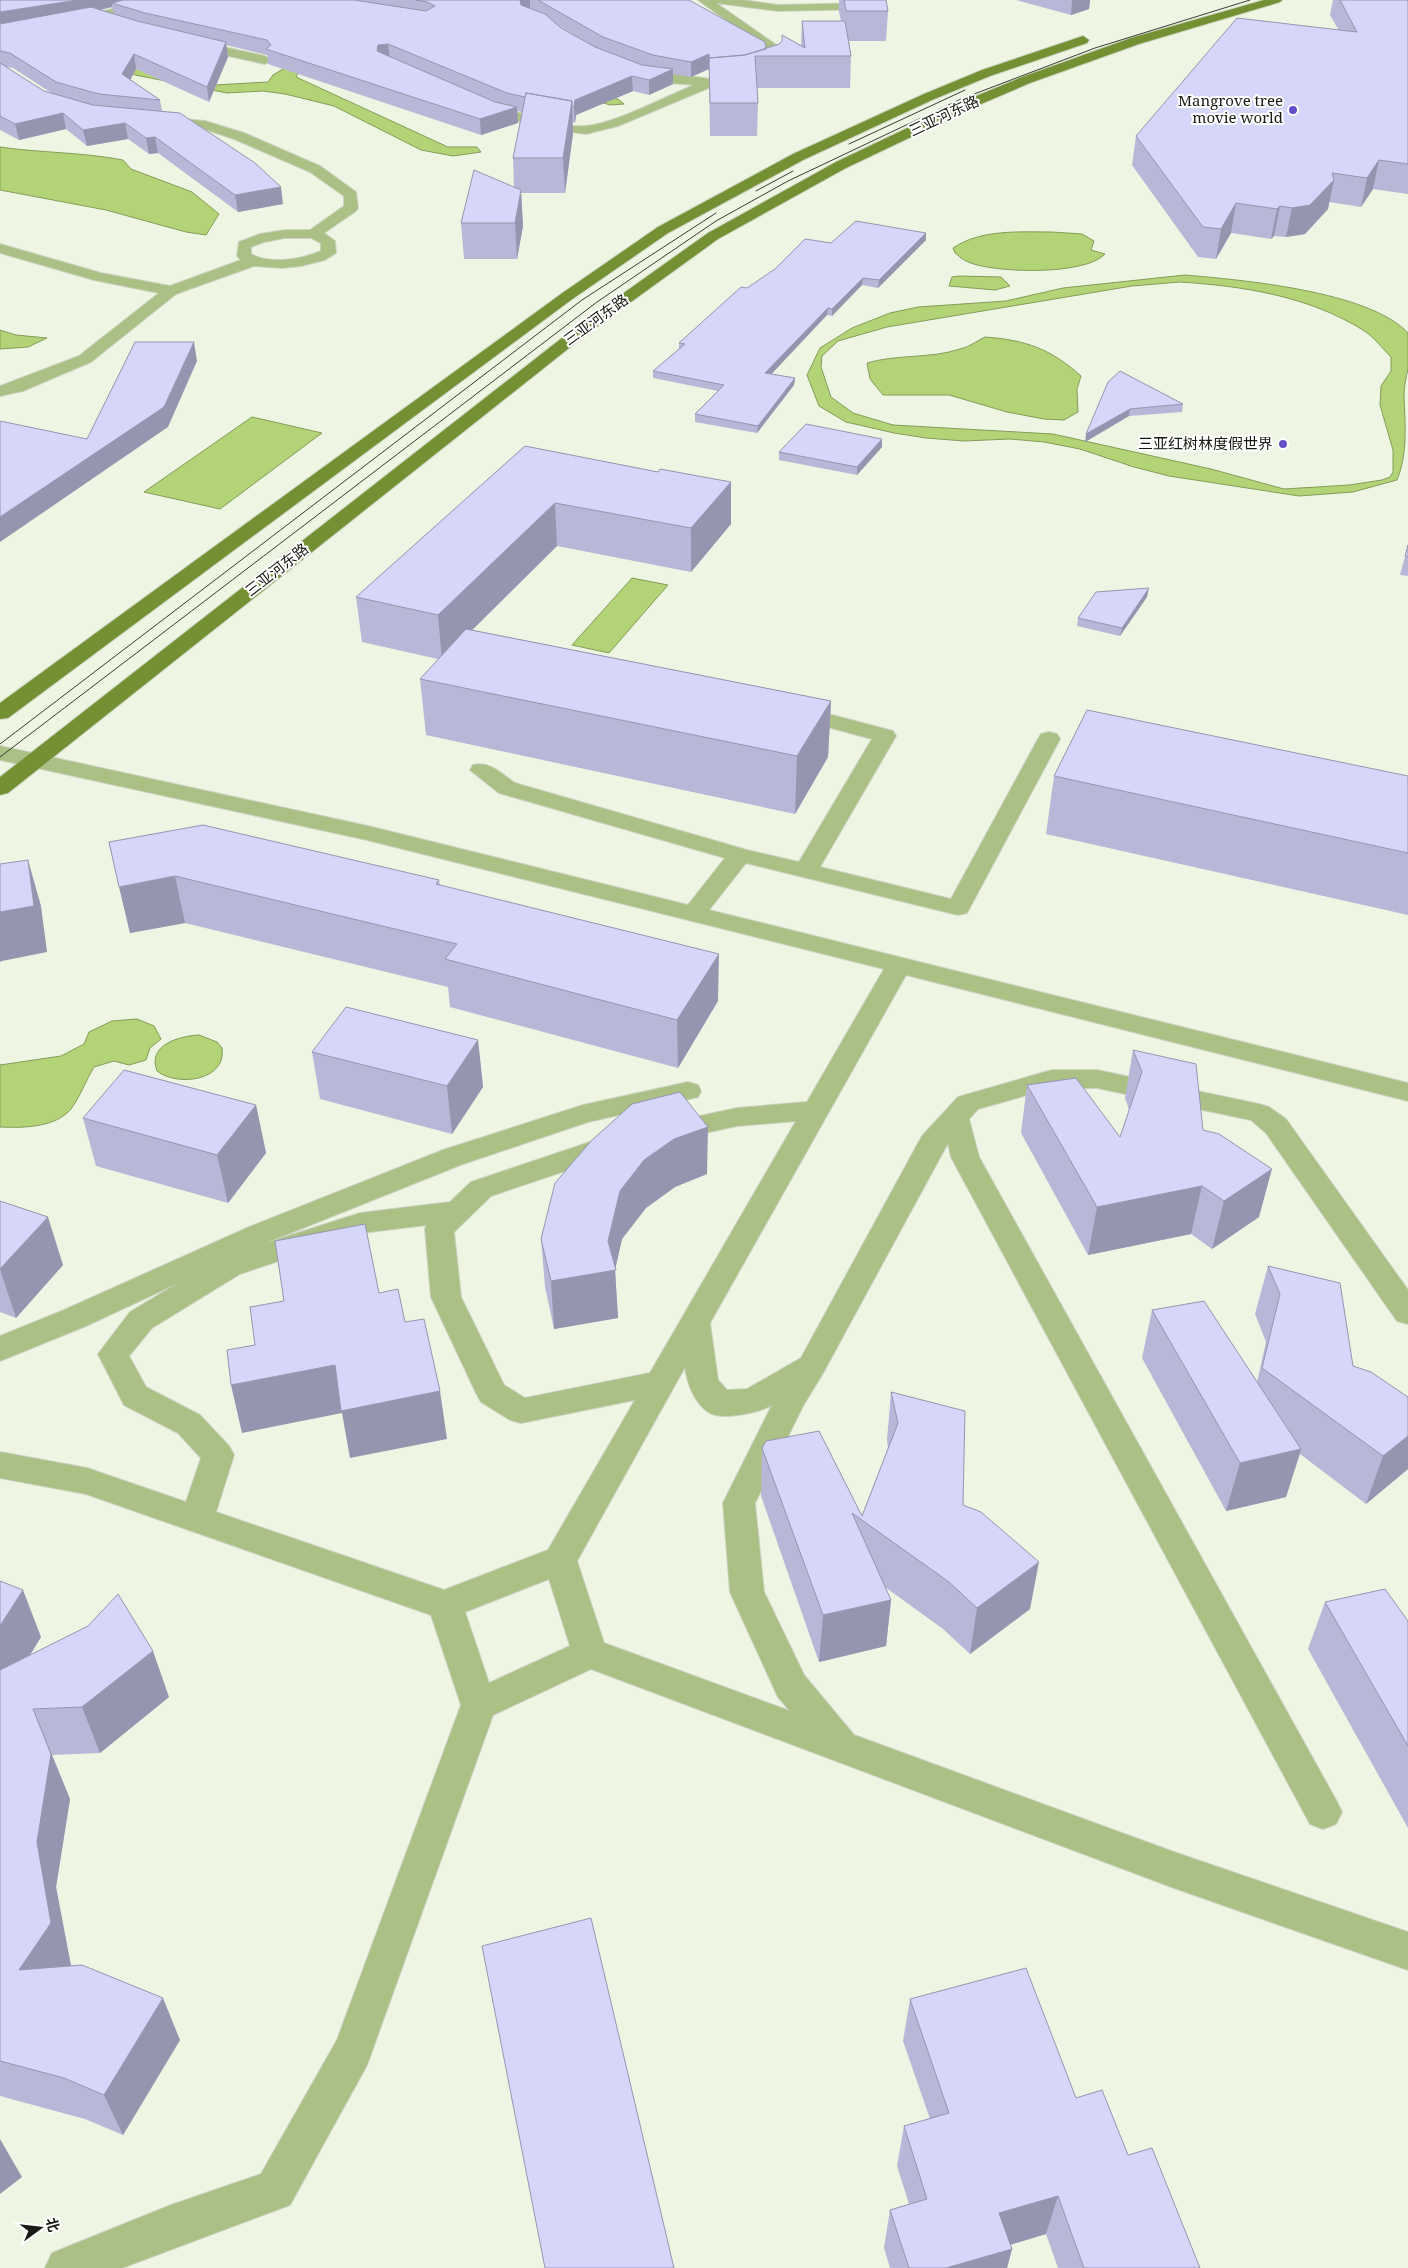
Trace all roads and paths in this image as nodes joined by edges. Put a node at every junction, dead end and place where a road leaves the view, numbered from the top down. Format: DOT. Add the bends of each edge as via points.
graph roads {
  1 [pos="164,0"];
  2 [pos="704,0"];
  3 [pos="717,0"];
  4 [pos="1276,0"];
  5 [pos="871,6"];
  6 [pos="96,17"];
  7 [pos="120,24"];
  8 [pos="0,33"];
  9 [pos="1097,35"];
  10 [pos="181,42"];
  11 [pos="265,60"];
  12 [pos="624,66"];
  13 [pos="711,83"];
  14 [pos="474,102"];
  15 [pos="148,120"];
  16 [pos="312,234"];
  17 [pos="0,248"];
  18 [pos="252,261"];
  19 [pos="172,291"];
  20 [pos="0,391"];
  21 [pos="0,713"];
  22 [pos="802,713"];
  23 [pos="1049,739"];
  24 [pos="0,753"];
  25 [pos="35,761"];
  26 [pos="481,770"];
  27 [pos="0,788"];
  28 [pos="740,855"];
  29 [pos="806,871"];
  30 [pos="692,915"];
  31 [pos="898,966"];
  32 [pos="688,1091"];
  33 [pos="1408,1092"];
  34 [pos="816,1110"];
  35 [pos="955,1117"];
  36 [pos="458,1211"];
  37 [pos="1408,1313"];
  38 [pos="695,1323"];
  39 [pos="0,1349"];
  40 [pos="812,1365"];
  41 [pos="661,1383"];
  42 [pos="0,1464"];
  43 [pos="197,1519"];
  44 [pos="560,1560"];
  45 [pos="445,1605"];
  46 [pos="590,1653"];
  47 [pos="479,1705"];
  48 [pos="842,1747"];
  49 [pos="1324,1812"];
  50 [pos="1408,1951"];
  51 [pos="67,2268"];
  1 -- 6 [label="street"];
  2 -- 13 [label="street" via="771,47 774,71 744,81"];
  3 -- 5 [label="street" via="778,8"];
  4 -- 25 [label="main road, 三亚河东路" via="1136,41 977,100 841,165 712,236 582,330"];
  6 -- 7 [label="street"];
  6 -- 8 [label="street"];
  9 -- 21 [label="main road, 三亚河东路" via="928,96 798,157 662,230"];
  10 -- 11 [label="street"];
  12 -- 13 [label="street" via="647,76"];
  13 -- 14 [label="street" via="613,123 586,130 550,125"];
  15 -- 16 [label="street" via="205,125 239,136 315,169 351,195 351,208"];
  16 -- 18 [label="street" via="260,238 244,245 244,256"];
  16 -- 18 [label="street" via="328,241 329,253 310,262 278,265"];
  17 -- 19 [label="street" via="99,277"];
  18 -- 19 [label="street"];
  19 -- 20 [label="street" via="85,359"];
  22 -- 29 [label="street" via="885,736"];
  23 -- 29 [label="street" via="958,908"];
  24 -- 25 [label="street"];
  25 -- 27 [label="main road, 三亚河东路"];
  25 -- 30 [label="street" via="280,813"];
  26 -- 28 [label="street" via="506,788"];
  28 -- 29 [label="street"];
  28 -- 30 [label="street"];
  30 -- 31 [label="street"];
  31 -- 33 [label="street"];
  31 -- 34 [label="street"];
  32 -- 39 [label="street" via="583,1114 453,1157 259,1234"];
  34 -- 36 [label="street" via="737,1117 639,1138 481,1189"];
  34 -- 38 [label="street"];
  35 -- 37 [label="street" via="968,1103 1052,1079 1097,1079 1259,1113 1276,1126"];
  35 -- 40 [label="street" via="932,1144"];
  35 -- 49 [label="street" via="965,1157"];
  36 -- 41 [label="street" via="439,1229 446,1297 492,1393 521,1411"];
  36 -- 43 [label="street" via="360,1223 230,1266 141,1320 113,1354 135,1396 188,1424 218,1455"];
  38 -- 40 [label="street" via="703,1383 719,1403 753,1401"];
  38 -- 41 [label="street"];
  40 -- 48 [label="street" via="790,1400 739,1503 747,1592 791,1686"];
  41 -- 44 [label="street"];
  42 -- 43 [label="street" via="87,1481"];
  43 -- 45 [label="street"];
  44 -- 45 [label="street"];
  44 -- 46 [label="street"];
  45 -- 47 [label="street"];
  46 -- 47 [label="street"];
  46 -- 48 [label="street"];
  47 -- 51 [label="street" via="353,2051 275,2190"];
  48 -- 50 [label="street" via="1174,1870"];
}
